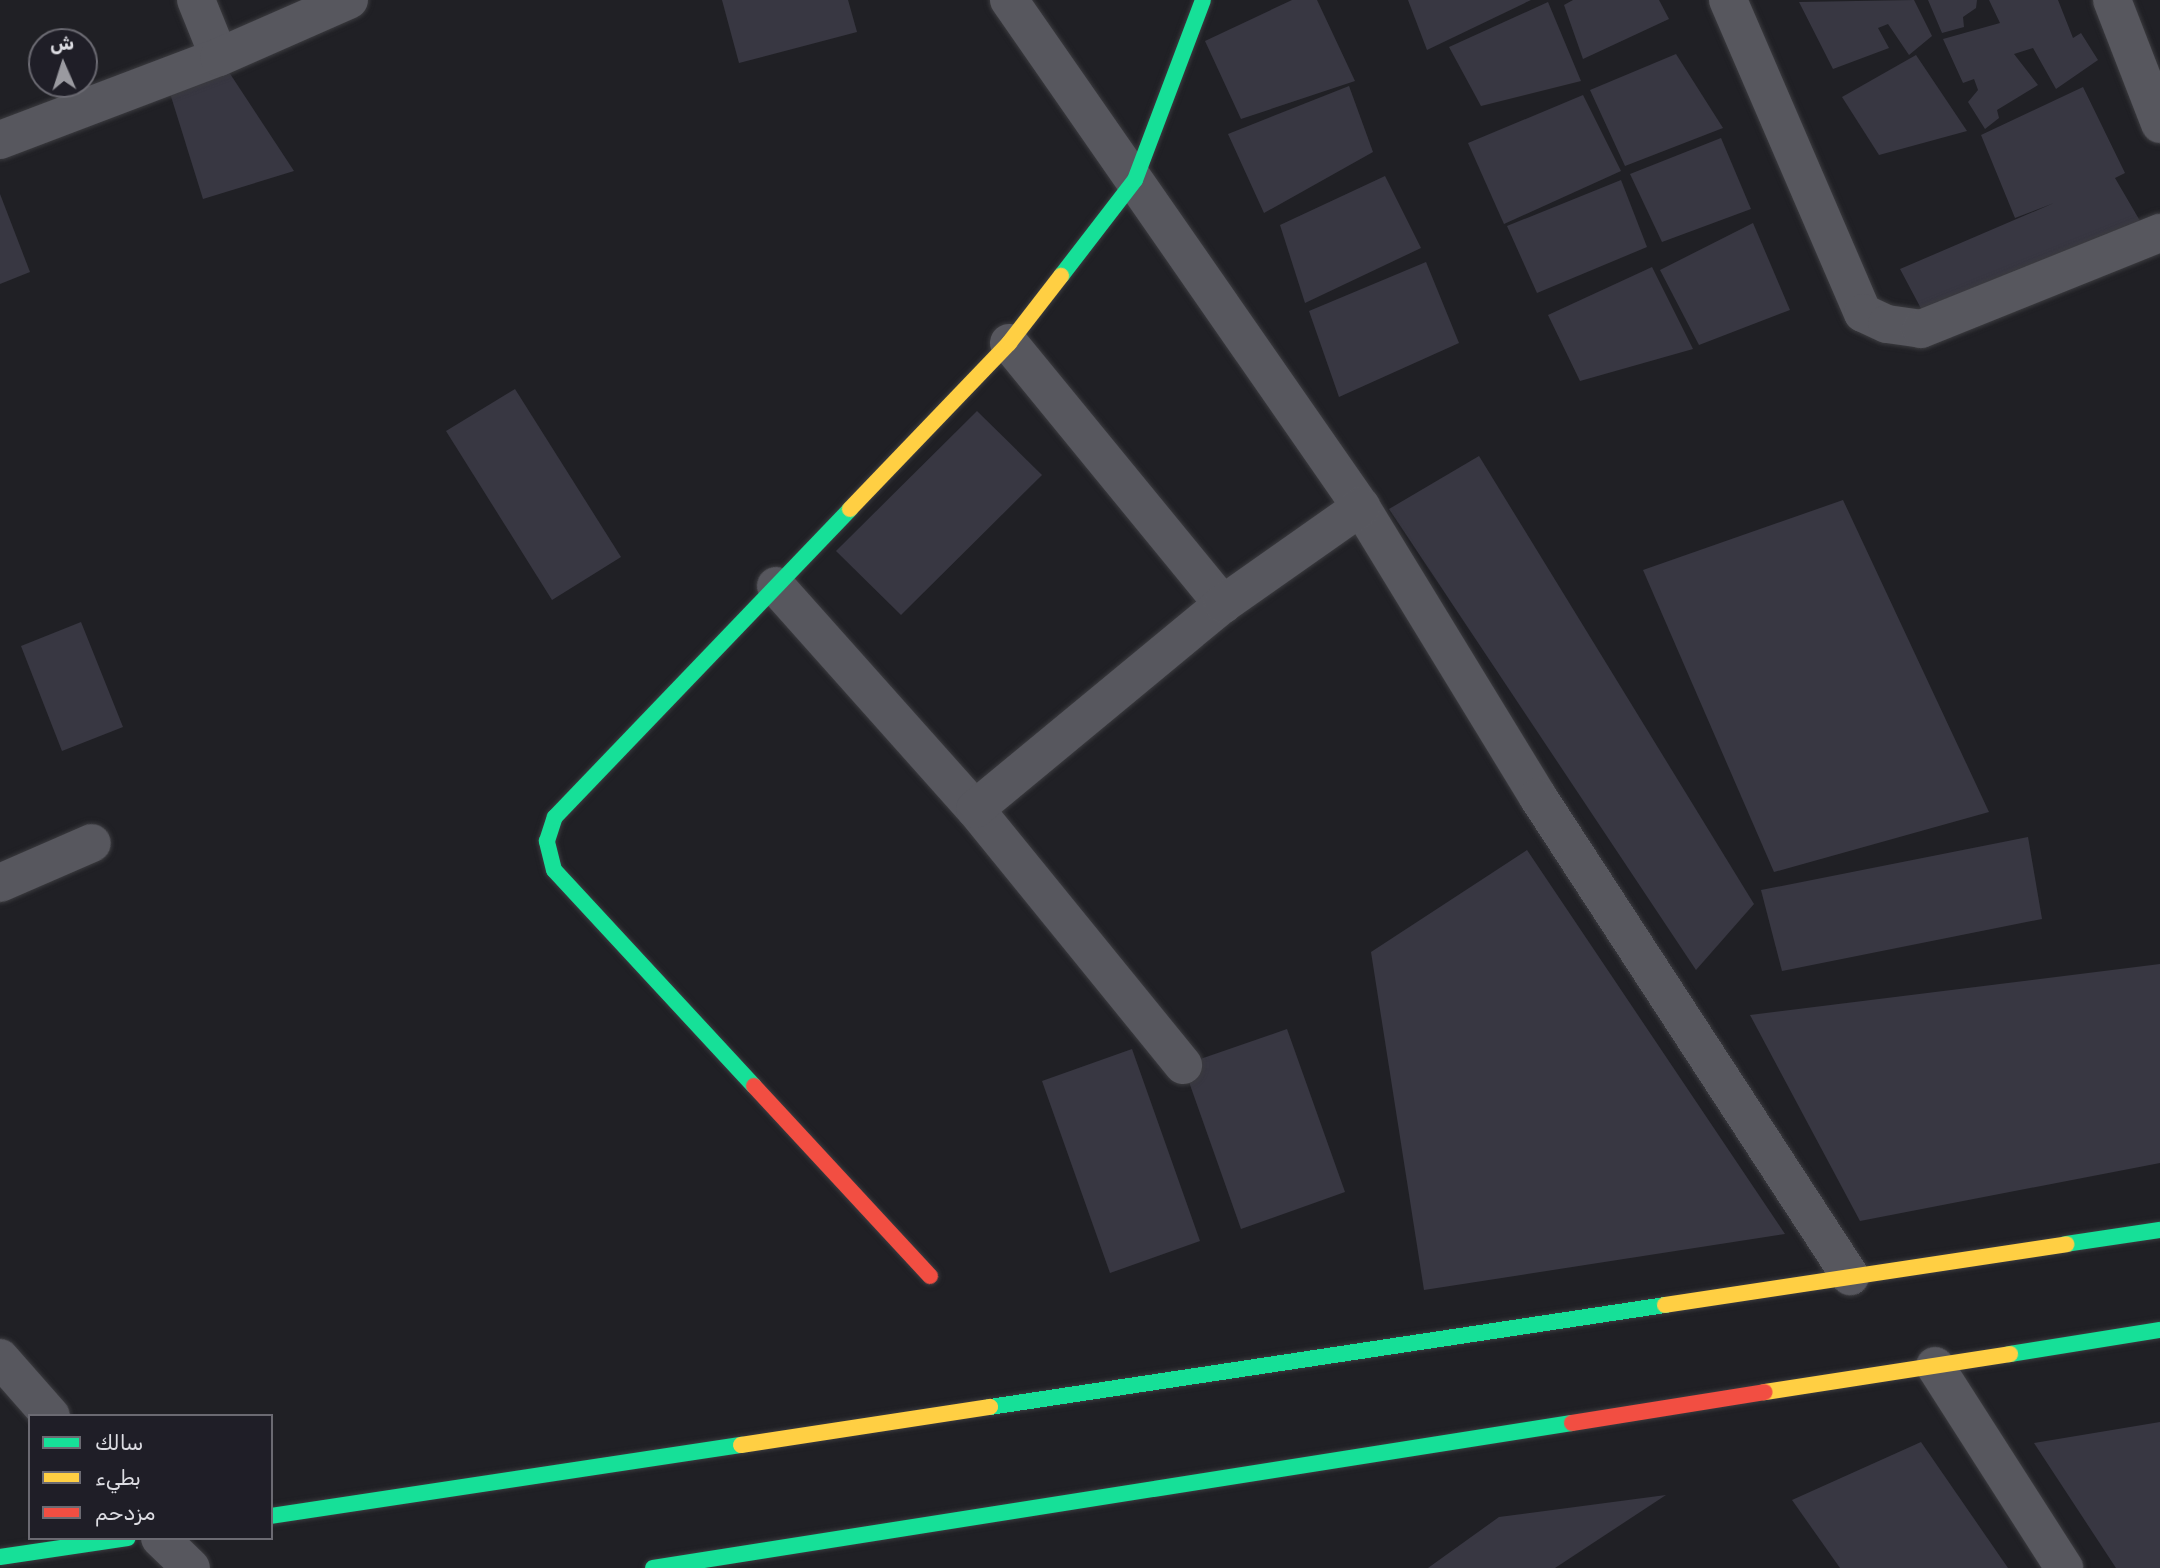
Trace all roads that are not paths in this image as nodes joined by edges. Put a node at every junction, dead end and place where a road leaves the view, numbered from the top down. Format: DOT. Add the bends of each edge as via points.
graph roads {
  1 [pos="196,0"];
  2 [pos="349,0"];
  3 [pos="1009,0"];
  4 [pos="1203,0"];
  5 [pos="1728,0"];
  6 [pos="2112,0"];
  7 [pos="219,57"];
  8 [pos="2160,124"];
  9 [pos="0,140"];
  10 [pos="1135,180"];
  11 [pos="2160,233"];
  12 [pos="1009,343"];
  13 [pos="1361,507"];
  14 [pos="776,586"];
  15 [pos="1223,604"];
  16 [pos="975,809"];
  17 [pos="92,843"];
  18 [pos="0,883"];
  19 [pos="1183,1065"];
  20 [pos="2160,1230"];
  21 [pos="930,1276"];
  22 [pos="1850,1276"];
  23 [pos="2160,1330"];
  24 [pos="0,1358"];
  25 [pos="1935,1366"];
  26 [pos="49,1414"];
  27 [pos="273,1516"];
  28 [pos="115,1540"];
  29 [pos="162,1540"];
  30 [pos="0,1557"];
  31 [pos="191,1568"];
  32 [pos="653,1568"];
  33 [pos="2064,1568"];
  1 -- 7 [label="street"];
  2 -- 7 [label="street"];
  3 -- 10 [label="street"];
  4 -- 10 [label="main road"];
  5 -- 11 [label="street" via="1863,313 1887,324 1921,329"];
  6 -- 8 [label="street"];
  7 -- 9 [label="street"];
  10 -- 12 [label="main road"];
  10 -- 13 [label="street"];
  12 -- 14 [label="main road"];
  12 -- 15 [label="street"];
  13 -- 15 [label="street"];
  13 -- 22 [label="street" via="1538,797"];
  14 -- 16 [label="street"];
  14 -- 21 [label="main road" via="555,817 547,841 554,870"];
  15 -- 16 [label="street"];
  16 -- 19 [label="street"];
  17 -- 18 [label="street"];
  20 -- 22 [label="main road"];
  22 -- 27 [label="main road"];
  23 -- 25 [label="main road"];
  24 -- 26 [label="street"];
  25 -- 32 [label="main road"];
  25 -- 33 [label="street"];
  28 -- 30 [label="main road"];
  29 -- 31 [label="street"];
}
